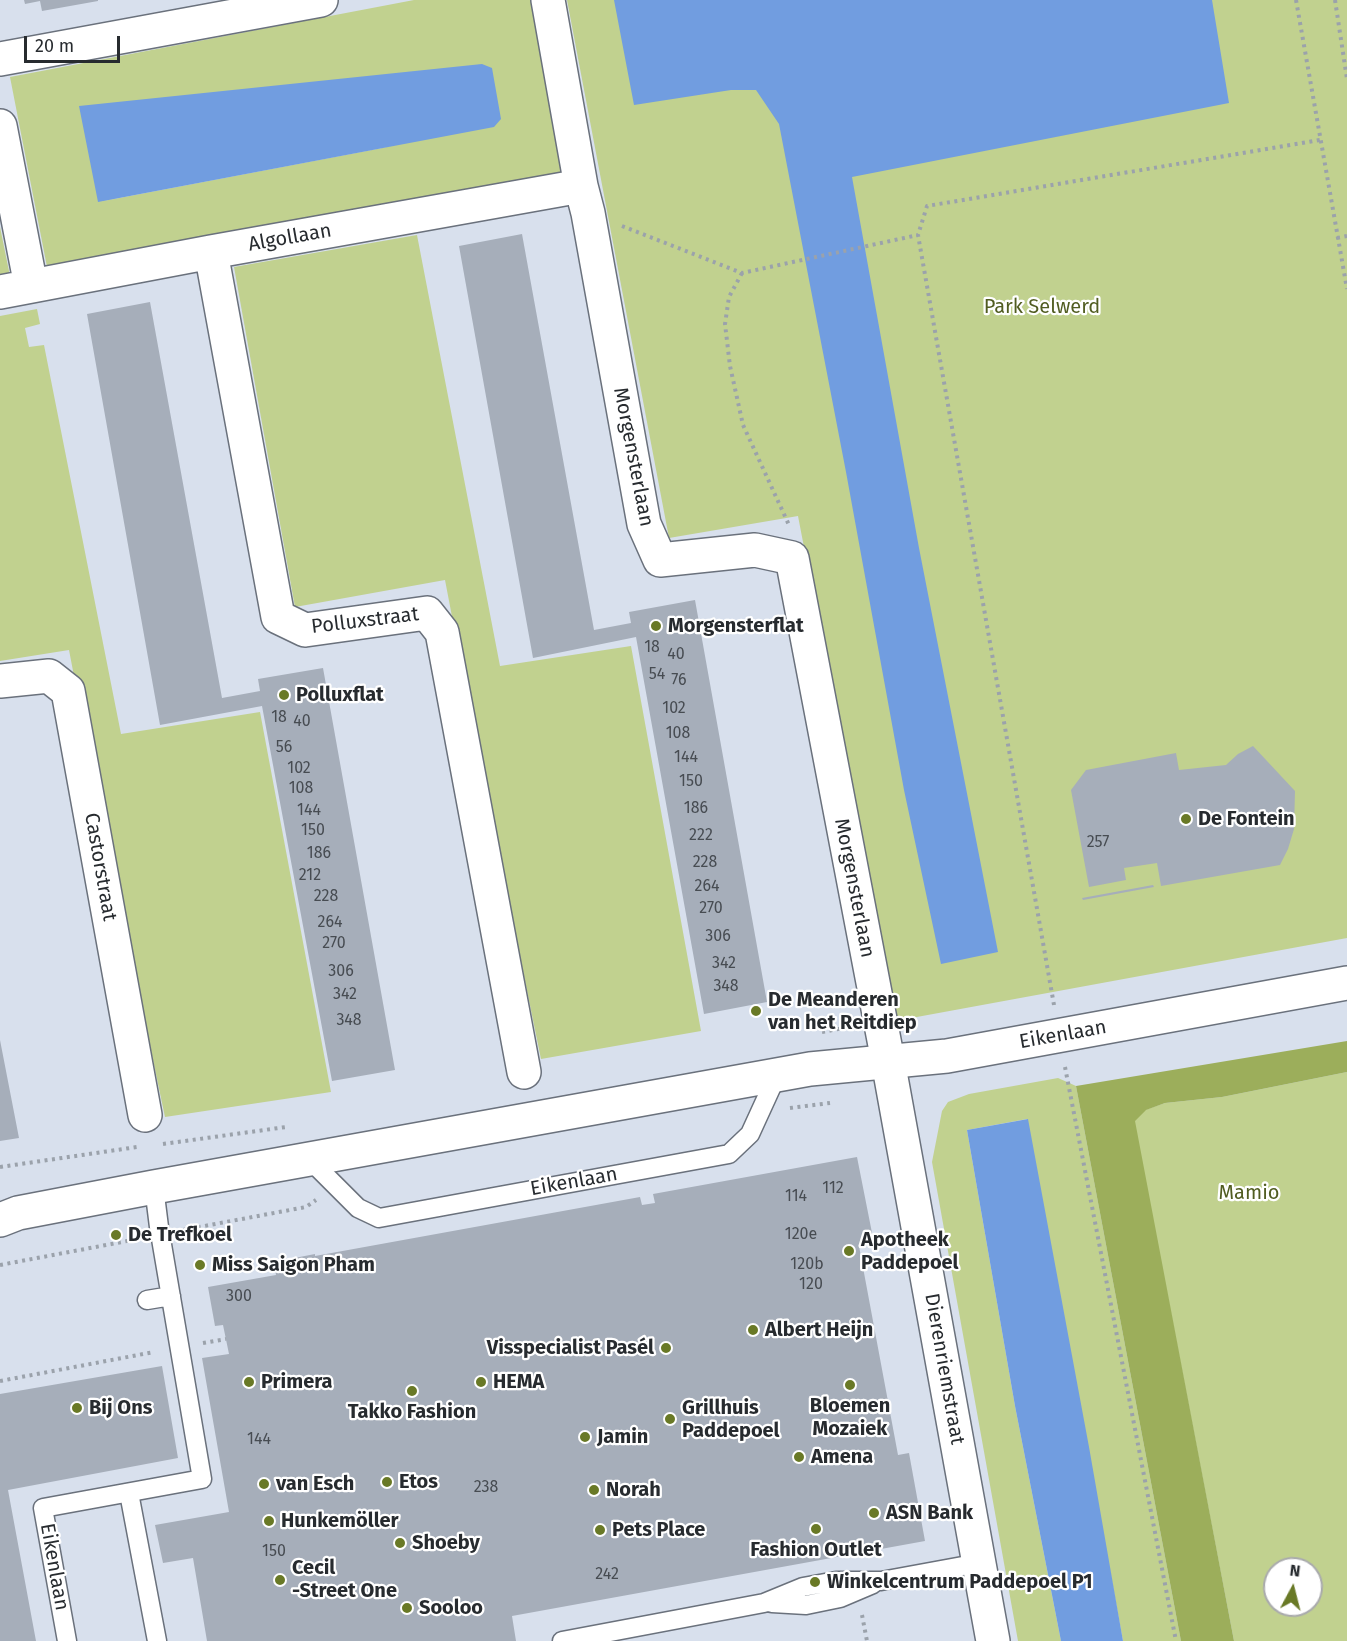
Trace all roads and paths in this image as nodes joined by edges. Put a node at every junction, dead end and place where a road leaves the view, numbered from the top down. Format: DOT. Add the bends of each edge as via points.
graph roads {
  1 [pos="321,0"];
  2 [pos="548,0"];
  3 [pos="1296,0"];
  4 [pos="1335,0"];
  5 [pos="0,59"];
  6 [pos="1347,79"];
  7 [pos="0,126"];
  8 [pos="1320,140"];
  9 [pos="585,200"];
  10 [pos="918,235"];
  11 [pos="1347,236"];
  12 [pos="1337,238"];
  13 [pos="211,252"];
  14 [pos="742,273"];
  15 [pos="16,289"];
  16 [pos="1347,289"];
  17 [pos="792,558"];
  18 [pos="0,681"];
  19 [pos="1347,983"];
  20 [pos="1055,1011"];
  21 [pos="1064,1060"];
  22 [pos="888,1061"];
  23 [pos="524,1072"];
  24 [pos="777,1075"];
  25 [pos="145,1115"];
  26 [pos="309,1159"];
  27 [pos="154,1187"];
  28 [pos="337,1187"];
  29 [pos="6,1216"];
  30 [pos="160,1234"];
  31 [pos="0,1265"];
  32 [pos="171,1296"];
  33 [pos="147,1300"];
  34 [pos="226,1339"];
  35 [pos="180,1347"];
  36 [pos="0,1381"];
  37 [pos="129,1493"];
  38 [pos="978,1563"];
  39 [pos="67,1641"];
  40 [pos="157,1641"];
  41 [pos="562,1641"];
  42 [pos="993,1641"];
  43 [pos="1176,1641"];
  1 -- 5 [label="street"];
  2 -- 9 [label="street, Morgensterlaan"];
  3 -- 8 [label="path"];
  4 -- 6 [label="path"];
  7 -- 15 [label="street"];
  8 -- 10 [label="path" via="927,206"];
  8 -- 12 [label="path"];
  9 -- 13 [label="street, Algollaan"];
  9 -- 14 [label="path"];
  9 -- 17 [label="street, Morgensterlaan" via="644,524 660,560 755,550"];
  10 -- 14 [label="path"];
  10 -- 20 [label="path"];
  11 -- 12 [label="path"];
  12 -- 16 [label="path"];
  13 -- 15 [label="street, Algollaan"];
  13 -- 23 [label="street, Polluxstraat" via="278,617 305,630 427,613 442,632"];
  14 -- 17 [label="path" via="729,297 725,324 730,366 743,424 789,523"];
  17 -- 22 [label="street, Morgensterlaan"];
  18 -- 25 [label="street, Castorstraat" via="49,676 68,691"];
  19 -- 22 [label="street, Eikenlaan" via="947,1056"];
  21 -- 43 [label="path"];
  22 -- 24 [label="street, Eikenlaan"];
  22 -- 38 [label="street, Dierenriemstraat"];
  24 -- 26 [label="street, Eikenlaan"];
  24 -- 28 [label="lane, Eikenlaan" via="750,1134 729,1154 379,1218 358,1208"];
  26 -- 27 [label="street, Eikenlaan"];
  26 -- 28 [label="lane, Eikenlaan"];
  27 -- 29 [label="street, Eikenlaan"];
  27 -- 30 [label="lane, Eikenlaan"];
  28 -- 30 [label="path" via="306,1207"];
  30 -- 31 [label="path"];
  30 -- 32 [label="lane, Eikenlaan"];
  32 -- 33 [label="lane"];
  32 -- 35 [label="lane, Eikenlaan"];
  34 -- 35 [label="path"];
  35 -- 36 [label="path"];
  35 -- 37 [label="lane, Eikenlaan" via="202,1479"];
  37 -- 39 [label="lane, Eikenlaan" via="43,1508"];
  37 -- 40 [label="lane"];
  38 -- 41 [label="lane" via="881,1581 811,1585 764,1603"];
  38 -- 42 [label="street, Dierenriemstraat"];
}
